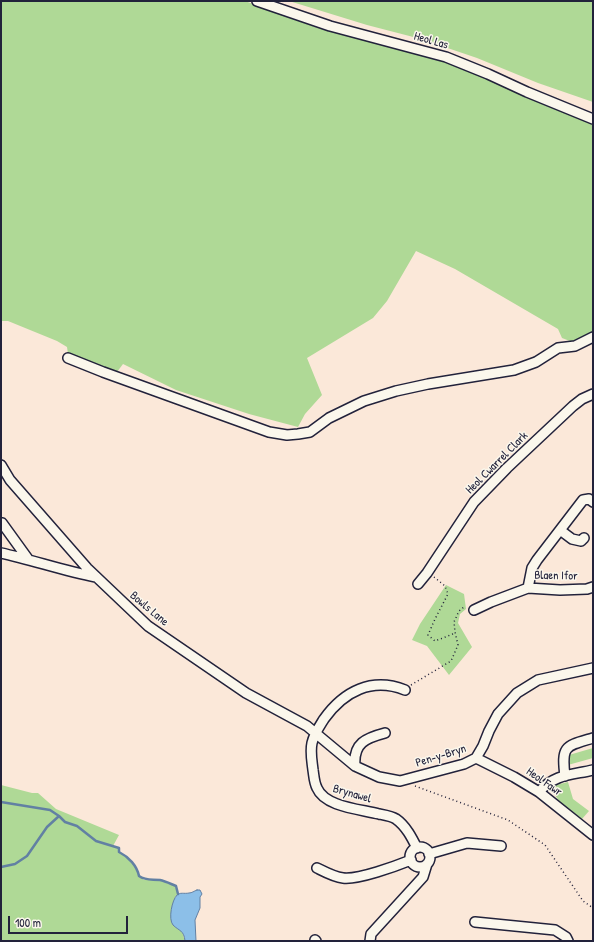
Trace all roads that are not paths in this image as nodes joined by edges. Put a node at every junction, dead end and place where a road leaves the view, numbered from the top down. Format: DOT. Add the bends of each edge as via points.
graph roads {
  1 [pos="257,1"];
  2 [pos="593,119"];
  3 [pos="593,337"];
  4 [pos="68,358"];
  5 [pos="593,394"];
  6 [pos="1,465"];
  7 [pos="593,502"];
  8 [pos="2,523"];
  9 [pos="560,530"];
  10 [pos="584,538"];
  11 [pos="1,553"];
  12 [pos="28,558"];
  13 [pos="96,576"];
  14 [pos="418,584"];
  15 [pos="593,587"];
  16 [pos="528,588"];
  17 [pos="474,610"];
  18 [pos="593,668"];
  19 [pos="405,690"];
  20 [pos="315,732"];
  21 [pos="385,733"];
  22 [pos="593,738"];
  23 [pos="476,758"];
  24 [pos="354,766"];
  25 [pos="593,770"];
  26 [pos="565,776"];
  27 [pos="539,792"];
  28 [pos="593,835"];
  29 [pos="501,846"];
  30 [pos="417,848"];
  31 [pos="429,854"];
  32 [pos="413,863"];
  33 [pos="427,864"];
  34 [pos="317,868"];
  35 [pos="416,883"];
  36 [pos="475,922"];
  37 [pos="370,941"];
  38 [pos="568,941"];
  1 -- 2 [label="street, Heol Las" via="330,26 446,57"];
  3 -- 4 [label="street" via="575,346 558,348 536,362 514,370 428,384 364,401 329,418 310,432 287,435 269,432"];
  5 -- 14 [label="street, Heol Cwarrel Clark" via="573,406 474,502"];
  6 -- 13 [label="street, Bowls Lane" via="10,480"];
  7 -- 9 [label="street" via="589,499 583,500"];
  8 -- 12 [label="street"];
  9 -- 10 [label="street" via="572,540 581,541"];
  9 -- 16 [label="street" via="532,568"];
  11 -- 12 [label="street"];
  12 -- 13 [label="street"];
  13 -- 20 [label="street, Bowls Lane" via="148,626 246,693"];
  15 -- 16 [label="street, Blaen Ifor" via="560,590"];
  16 -- 17 [label="street, Blaen Ifor"];
  18 -- 23 [label="street, Pen-y-Bryn" via="538,680 517,693 498,714"];
  19 -- 20 [label="street, Brynawel" via="389,684 380,684 352,692 332,708"];
  20 -- 24 [label="street, Bowls Lane"];
  20 -- 30 [label="street, Brynawel" via="312,758 316,786 322,796 333,803 394,818 409,832"];
  21 -- 24 [label="street" via="362,742 354,755"];
  22 -- 26 [label="street" via="567,747 564,754"];
  23 -- 24 [label="street, Pen-y-Bryn" via="464,764 400,781 379,777"];
  23 -- 27 [label="street, Heol Fawr"];
  25 -- 26 [label="street"];
  26 -- 27 [label="street" via="551,780"];
  27 -- 28 [label="street, Heol Fawr"];
  29 -- 31 [label="street" via="467,843"];
  30 -- 31 [label="street" via="425,849"];
  30 -- 32 [label="street" via="411,853"];
  31 -- 33 [label="street"];
  32 -- 33 [label="street" via="422,867"];
  32 -- 34 [label="street" via="349,878 335,876"];
  32 -- 35 [label="street" via="418,877"];
  33 -- 35 [label="street" via="425,873"];
  35 -- 37 [label="street" via="371,934"];
  36 -- 38 [label="street" via="555,930"];
}
